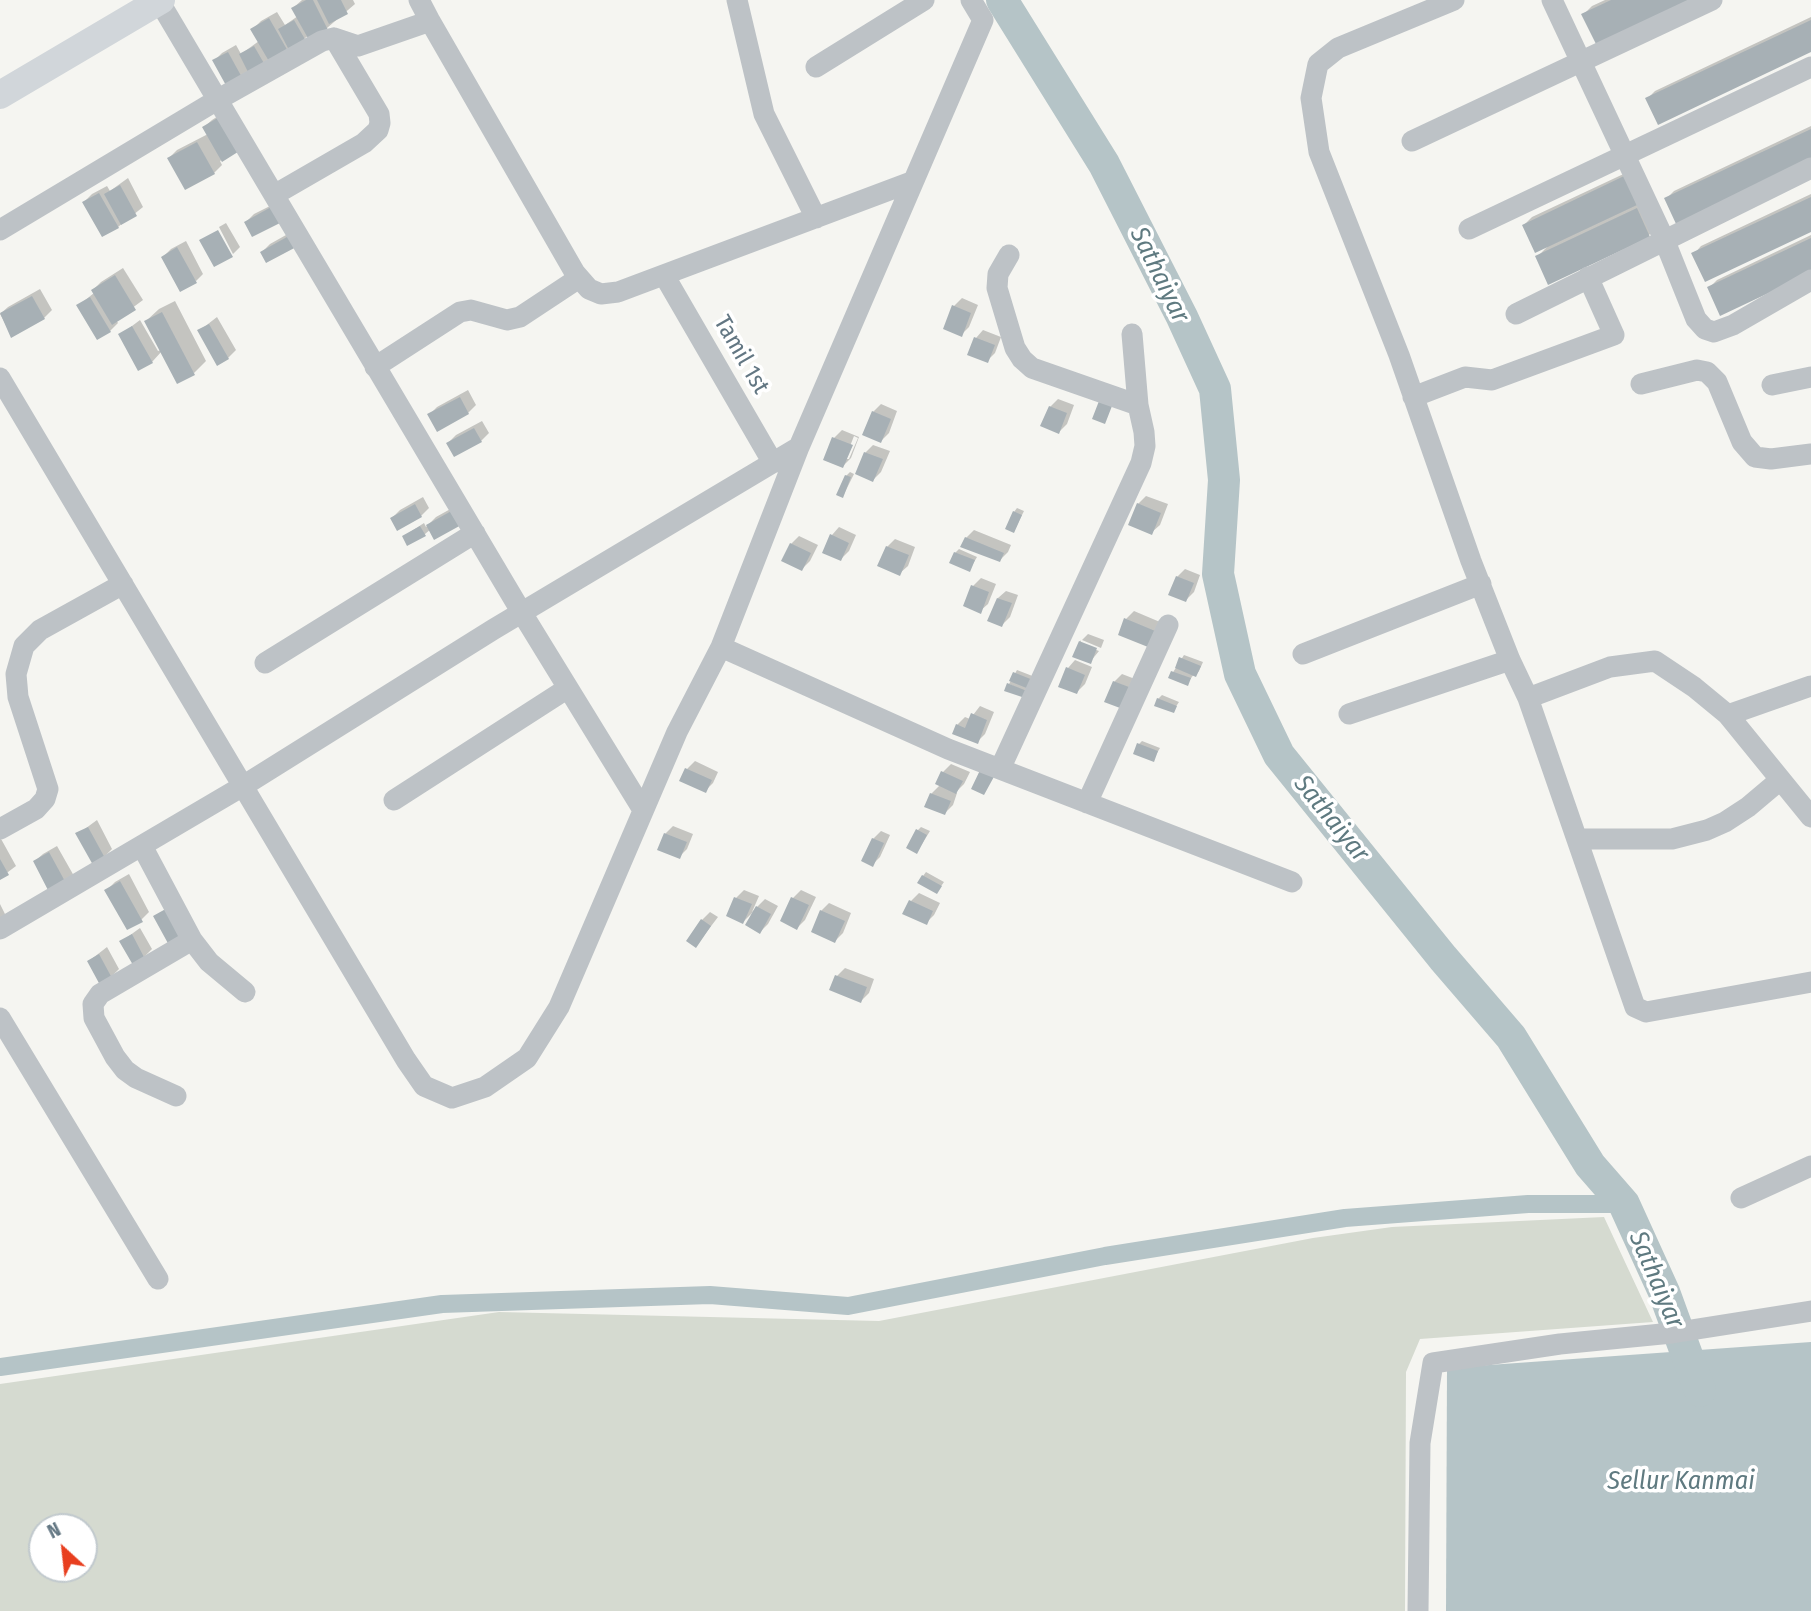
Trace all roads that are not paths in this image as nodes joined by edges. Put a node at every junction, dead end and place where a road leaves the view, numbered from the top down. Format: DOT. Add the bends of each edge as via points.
graph roads {
  1 [pos="160,0"];
  2 [pos="419,0"];
  3 [pos="737,0"];
  4 [pos="924,0"];
  5 [pos="971,0"];
  6 [pos="1454,0"];
  7 [pos="1552,0"];
  8 [pos="1712,0"];
  9 [pos="430,21"];
  10 [pos="334,38"];
  11 [pos="1581,61"];
  12 [pos="816,67"];
  13 [pos="1811,67"];
  14 [pos="0,95"];
  15 [pos="217,100"];
  16 [pos="1412,141"];
  17 [pos="1625,155"];
  18 [pos="1811,168"];
  19 [pos="911,182"];
  20 [pos="274,195"];
  21 [pos="816,218"];
  22 [pos="1469,229"];
  23 [pos="0,230"];
  24 [pos="1664,239"];
  25 [pos="1009,256"];
  26 [pos="664,275"];
  27 [pos="1588,277"];
  28 [pos="579,278"];
  29 [pos="1811,280"];
  30 [pos="1516,314"];
  31 [pos="1132,334"];
  32 [pos="375,367"];
  33 [pos="1811,377"];
  34 [pos="1,381"];
  35 [pos="1641,384"];
  36 [pos="1772,385"];
  37 [pos="1413,397"];
  38 [pos="1138,405"];
  39 [pos="799,447"];
  40 [pos="1811,454"];
  41 [pos="773,463"];
  42 [pos="474,533"];
  43 [pos="123,584"];
  44 [pos="1481,584"];
  45 [pos="522,612"];
  46 [pos="1168,625"];
  47 [pos="721,648"];
  48 [pos="1303,654"];
  49 [pos="1510,660"];
  50 [pos="265,663"];
  51 [pos="1811,686"];
  52 [pos="568,688"];
  53 [pos="1528,698"];
  54 [pos="1349,714"];
  55 [pos="1728,715"];
  56 [pos="1000,769"];
  57 [pos="1780,780"];
  58 [pos="243,786"];
  59 [pos="394,800"];
  60 [pos="1087,803"];
  61 [pos="643,810"];
  62 [pos="1811,817"];
  63 [pos="0,829"];
  64 [pos="1578,839"];
  65 [pos="142,846"];
  66 [pos="1292,882"];
  67 [pos="0,929"];
  68 [pos="192,940"];
  69 [pos="1811,982"];
  70 [pos="245,992"];
  71 [pos="0,1018"];
  72 [pos="176,1096"];
  73 [pos="1811,1166"];
  74 [pos="1741,1198"];
  75 [pos="159,1279"];
  76 [pos="1811,1311"];
  77 [pos="1418,1611"];
  1 -- 14 [label="street"];
  1 -- 15 [label="street"];
  2 -- 9 [label="street"];
  3 -- 21 [label="street" via="764,114"];
  4 -- 12 [label="street"];
  5 -- 19 [label="street" via="983,20"];
  6 -- 37 [label="street" via="1338,48 1318,64 1311,98 1319,152"];
  7 -- 11 [label="street"];
  8 -- 11 [label="street"];
  9 -- 10 [label="street" via="358,46"];
  9 -- 28 [label="street"];
  10 -- 15 [label="street" via="303,50"];
  10 -- 20 [label="street" via="379,114 378,130"];
  11 -- 16 [label="street"];
  11 -- 17 [label="street"];
  13 -- 17 [label="street"];
  15 -- 20 [label="street"];
  15 -- 23 [label="street"];
  17 -- 22 [label="street"];
  17 -- 24 [label="street"];
  18 -- 24 [label="street"];
  19 -- 21 [label="street"];
  19 -- 39 [label="street"];
  20 -- 32 [label="street"];
  21 -- 26 [label="street"];
  24 -- 27 [label="street"];
  24 -- 29 [label="street" via="1696,319 1714,332"];
  25 -- 38 [label="street" via="998,274 997,288 1022,359 1032,368"];
  26 -- 28 [label="street" via="601,294"];
  26 -- 41 [label="street, Tamil 1st"];
  27 -- 30 [label="street"];
  27 -- 37 [label="street" via="1614,335 1492,380 1465,377"];
  28 -- 32 [label="street" via="520,317 507,320 471,310 460,312"];
  31 -- 38 [label="street"];
  32 -- 42 [label="street"];
  33 -- 36 [label="street"];
  34 -- 43 [label="street"];
  35 -- 40 [label="street" via="1697,370 1707,372 1717,382 1742,442 1755,457 1771,460"];
  37 -- 44 [label="street"];
  38 -- 56 [label="street" via="1145,446 1141,463"];
  39 -- 41 [label="street"];
  39 -- 47 [label="street"];
  41 -- 45 [label="street"];
  42 -- 45 [label="street"];
  42 -- 50 [label="street"];
  43 -- 58 [label="street"];
  43 -- 63 [label="street" via="40,630 24,646 16,674 18,697 48,789 36,809"];
  44 -- 48 [label="street"];
  44 -- 49 [label="street"];
  45 -- 52 [label="street"];
  45 -- 58 [label="street"];
  46 -- 60 [label="street"];
  47 -- 56 [label="street"];
  47 -- 61 [label="street"];
  49 -- 53 [label="street"];
  49 -- 54 [label="street"];
  51 -- 55 [label="street"];
  52 -- 59 [label="street"];
  52 -- 61 [label="street"];
  53 -- 55 [label="street" via="1610,667 1655,661"];
  53 -- 64 [label="street"];
  55 -- 57 [label="street"];
  56 -- 60 [label="street"];
  57 -- 62 [label="street"];
  57 -- 64 [label="street" via="1748,807 1707,830 1672,839"];
  58 -- 61 [label="street" via="406,1060 425,1086 452,1098 485,1087 527,1058 559,1007"];
  58 -- 65 [label="street"];
  60 -- 66 [label="street"];
  64 -- 69 [label="street" via="1639,1011"];
  65 -- 67 [label="street"];
  65 -- 68 [label="street"];
  68 -- 70 [label="street" via="209,962"];
  68 -- 72 [label="street" via="100,994 93,1004 94,1018 125,1070"];
  71 -- 75 [label="street"];
  73 -- 74 [label="street"];
  76 -- 77 [label="street" via="1433,1363 1420,1443"];
}
